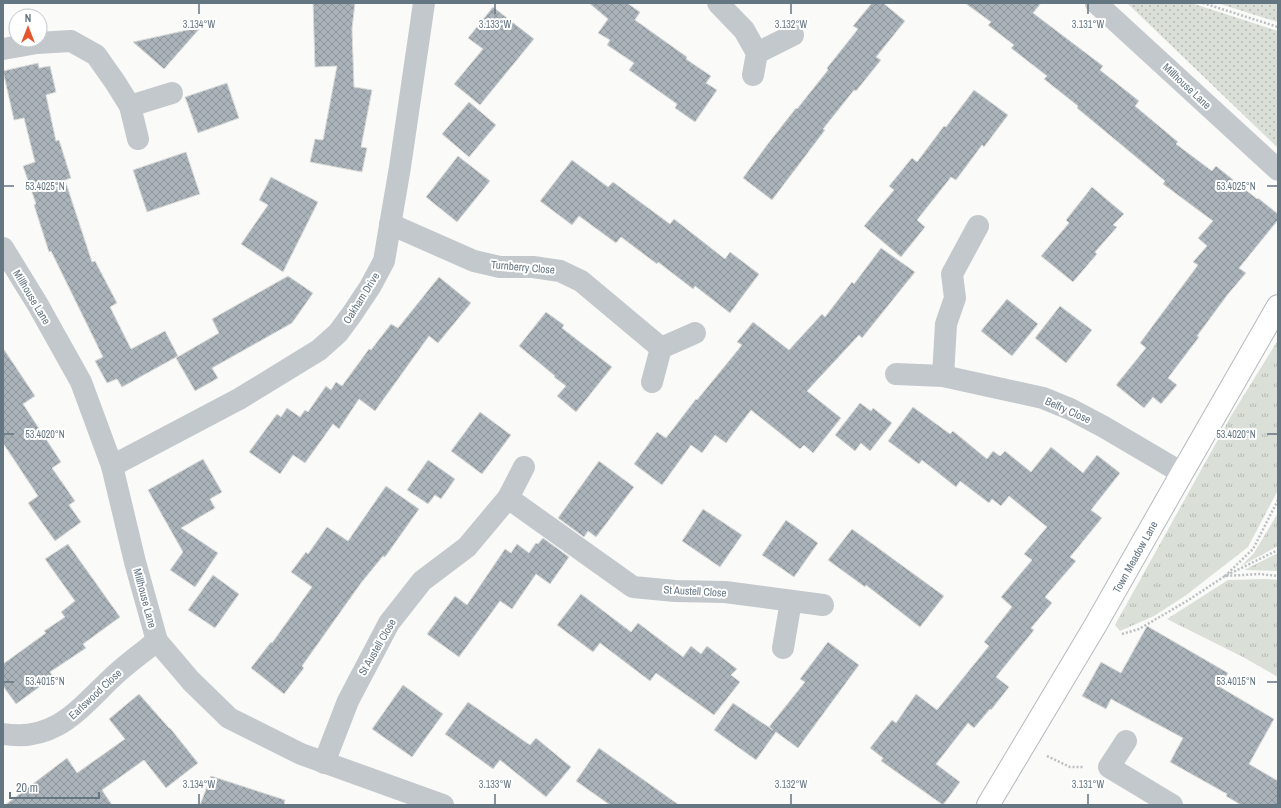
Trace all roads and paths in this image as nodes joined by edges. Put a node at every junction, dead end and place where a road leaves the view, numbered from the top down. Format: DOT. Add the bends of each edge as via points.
graph roads {
  1 [pos="424,3"];
  2 [pos="718,3"];
  3 [pos="1096,3"];
  4 [pos="1203,3"];
  5 [pos="1278,27"];
  6 [pos="793,36"];
  7 [pos="3,49"];
  8 [pos="757,53"];
  9 [pos="753,75"];
  10 [pos="172,94"];
  11 [pos="130,106"];
  12 [pos="138,139"];
  13 [pos="1278,170"];
  14 [pos="390,224"];
  15 [pos="978,226"];
  16 [pos="3,248"];
  17 [pos="1278,306"];
  18 [pos="695,333"];
  19 [pos="661,348"];
  20 [pos="896,374"];
  21 [pos="942,376"];
  22 [pos="652,382"];
  23 [pos="112,466"];
  24 [pos="524,467"];
  25 [pos="1182,473"];
  26 [pos="508,498"];
  27 [pos="1278,500"];
  28 [pos="1278,550"];
  29 [pos="1225,576"];
  30 [pos="1278,576"];
  31 [pos="790,601"];
  32 [pos="823,605"];
  33 [pos="1095,626"];
  34 [pos="157,641"];
  35 [pos="783,648"];
  36 [pos="3,734"];
  37 [pos="1126,741"];
  38 [pos="1024,744"];
  39 [pos="324,763"];
  40 [pos="1109,767"];
  41 [pos="443,805"];
  42 [pos="988,805"];
  43 [pos="1172,805"];
  1 -- 14 [label="street, Oakham Drive"];
  2 -- 8 [label="street" via="744,30"];
  3 -- 13 [label="street, Millhouse Lane"];
  4 -- 5 [label="path"];
  6 -- 8 [label="street"];
  7 -- 11 [label="street" via="71,41 96,55"];
  8 -- 9 [label="street"];
  10 -- 11 [label="street"];
  11 -- 12 [label="street"];
  14 -- 19 [label="street, Turnberry Close" via="474,261 500,268 533,267 560,271 581,281"];
  14 -- 23 [label="street, Oakham Drive" via="384,260 370,287 338,333 319,350 239,399"];
  15 -- 21 [label="street" via="952,274 955,298 946,324"];
  16 -- 23 [label="street, Millhouse Lane" via="81,382"];
  17 -- 25 [label="street, Town Meadow Lane"];
  18 -- 19 [label="street"];
  19 -- 22 [label="street"];
  20 -- 21 [label="street, Belfry Close"];
  21 -- 25 [label="street, Belfry Close" via="1043,398 1104,427"];
  23 -- 34 [label="street, Millhouse Lane"];
  24 -- 26 [label="street, St Austell Close"];
  25 -- 33 [label="street, Town Meadow Lane"];
  26 -- 31 [label="street, St Austell Close" via="633,587 725,592"];
  26 -- 39 [label="street, St Austell Close" via="467,547 422,581 389,623 348,701"];
  27 -- 29 [label="path" via="1253,549"];
  28 -- 29 [label="path"];
  29 -- 30 [label="path"];
  29 -- 33 [label="path" via="1139,629 1113,637"];
  31 -- 32 [label="street, St Austell Close"];
  31 -- 35 [label="street"];
  33 -- 38 [label="street, Town Meadow Lane"];
  34 -- 36 [label="street, Earlswood Close" via="117,672 68,720 30,735"];
  34 -- 39 [label="street, Millhouse Lane" via="191,681 229,718 300,754"];
  37 -- 40 [label="street"];
  38 -- 40 [label="path" via="1070,767"];
  38 -- 42 [label="street, Town Meadow Lane"];
  39 -- 41 [label="street, Millhouse Lane"];
  40 -- 43 [label="street"];
}
